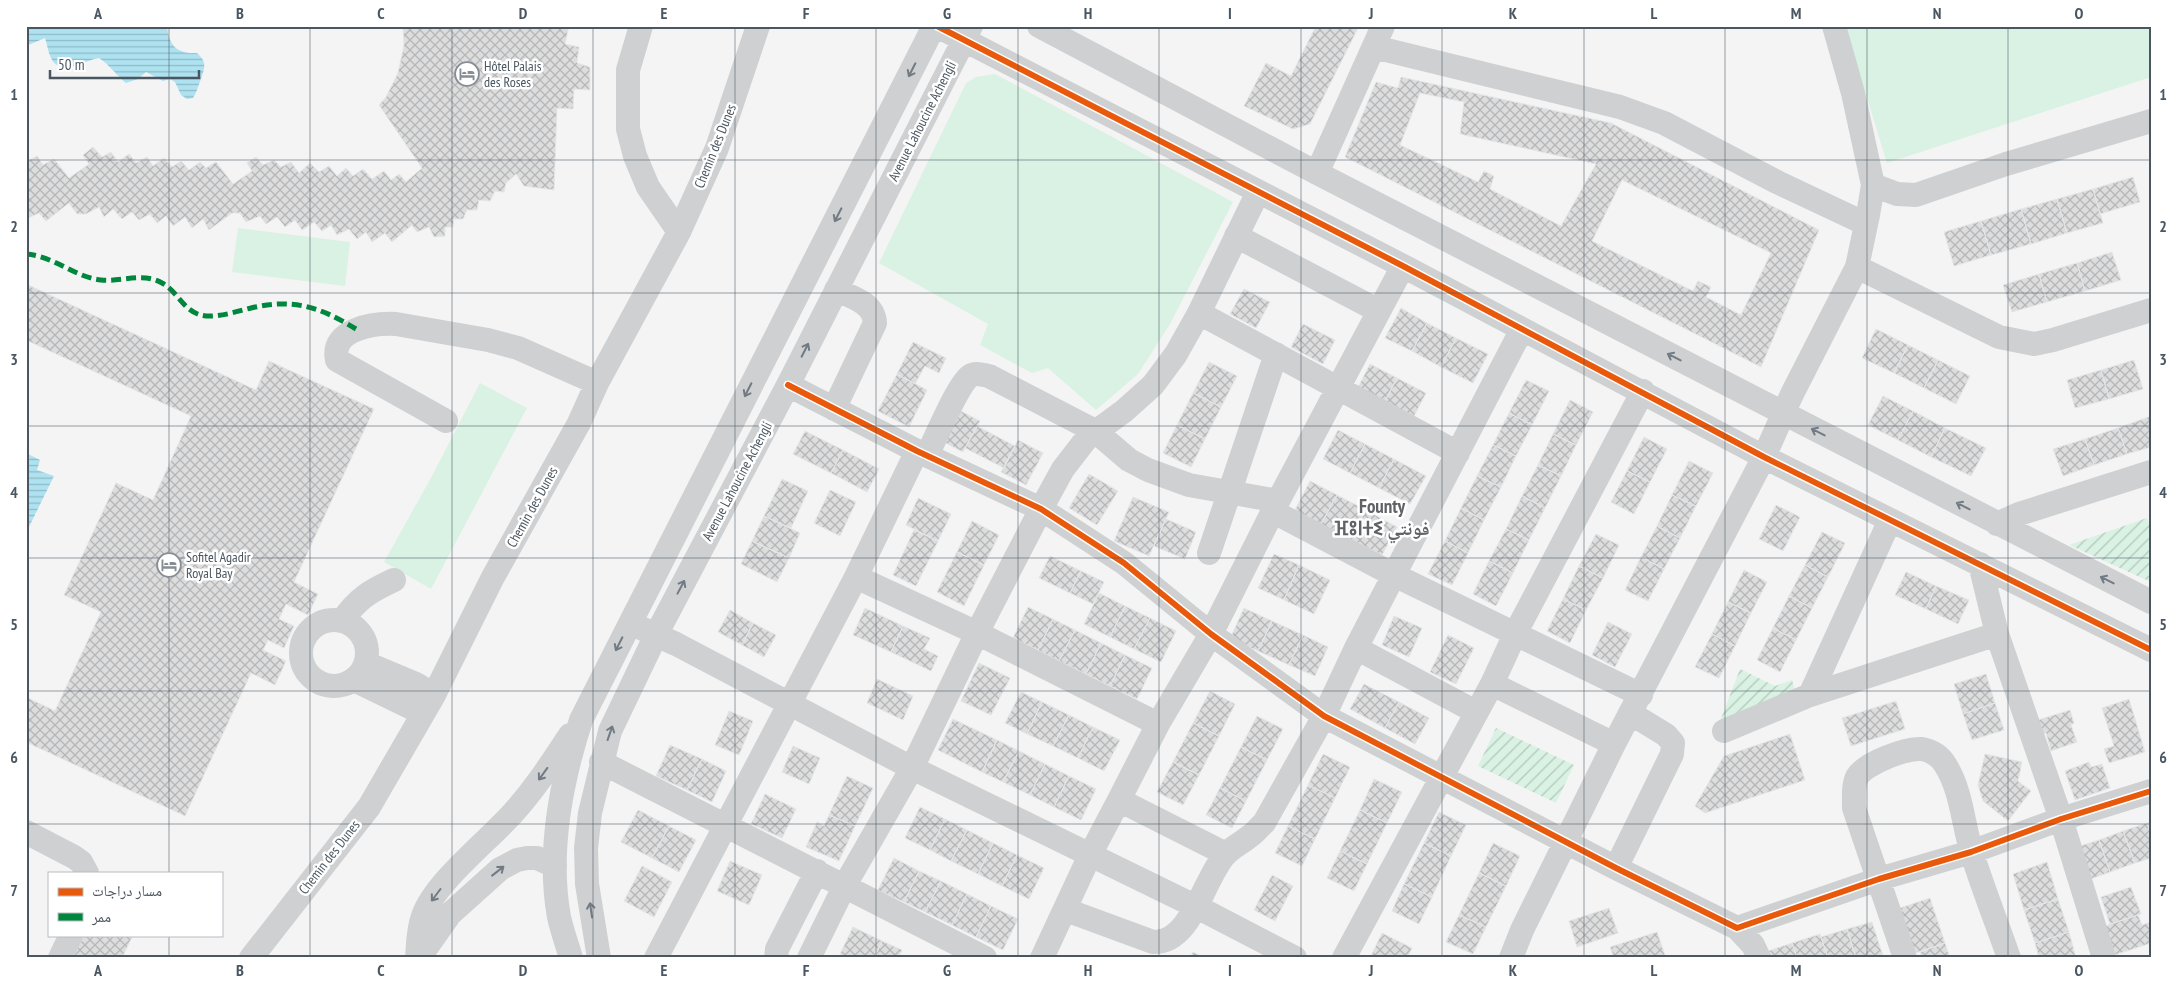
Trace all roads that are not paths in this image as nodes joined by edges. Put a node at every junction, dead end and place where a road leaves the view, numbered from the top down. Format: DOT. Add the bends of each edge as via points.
graph roads {
  1 [pos="641,26"];
  2 [pos="758,26"];
  3 [pos="936,26"];
  4 [pos="1039,26"];
  5 [pos="1834,26"];
  6 [pos="967,33"];
  7 [pos="1379,37"];
  8 [pos="2151,121"];
  9 [pos="1317,173"];
  10 [pos="1873,185"];
  11 [pos="1258,192"];
  12 [pos="1866,224"];
  13 [pos="678,232"];
  14 [pos="1236,236"];
  15 [pos="1404,266"];
  16 [pos="1857,267"];
  17 [pos="836,290"];
  18 [pos="2151,310"];
  19 [pos="1379,311"];
  20 [pos="1199,313"];
  21 [pos="1522,329"];
  22 [pos="1276,354"];
  23 [pos="598,383"];
  24 [pos="788,385"];
  25 [pos="1338,388"];
  26 [pos="1643,391"];
  27 [pos="834,409"];
  28 [pos="1784,414"];
  29 [pos="446,421"];
  30 [pos="1096,431"];
  31 [pos="922,453"];
  32 [pos="1458,453"];
  33 [pos="1764,457"];
  34 [pos="2151,472"];
  35 [pos="1228,493"];
  36 [pos="1275,506"];
  37 [pos="1041,508"];
  38 [pos="1890,520"];
  39 [pos="1997,524"];
  40 [pos="1209,553"];
  41 [pos="1980,564"];
  42 [pos="1394,575"];
  43 [pos="856,577"];
  44 [pos="394,580"];
  45 [pos="2151,602"];
  46 [pos="342,620"];
  47 [pos="630,623"];
  48 [pos="977,633"];
  49 [pos="1211,634"];
  50 [pos="1515,634"];
  51 [pos="1997,634"];
  52 [pos="656,635"];
  53 [pos="1356,648"];
  54 [pos="2151,650"];
  55 [pos="360,671"];
  56 [pos="1492,684"];
  57 [pos="1810,695"];
  58 [pos="428,704"];
  59 [pos="789,704"];
  60 [pos="1635,704"];
  61 [pos="1476,712"];
  62 [pos="1324,716"];
  63 [pos="581,720"];
  64 [pos="1158,724"];
  65 [pos="1724,731"];
  66 [pos="1614,744"];
  67 [pos="601,762"];
  68 [pos="912,768"];
  69 [pos="1441,776"];
  70 [pos="2151,792"];
  71 [pos="1119,800"];
  72 [pos="2061,819"];
  73 [pos="726,825"];
  74 [pos="26,832"];
  75 [pos="1566,841"];
  76 [pos="1971,852"];
  77 [pos="1226,854"];
  78 [pos="1090,855"];
  79 [pos="555,866"];
  80 [pos="1616,868"];
  81 [pos="817,871"];
  82 [pos="86,872"];
  83 [pos="1879,879"];
  84 [pos="845,885"];
  85 [pos="1197,907"];
  86 [pos="1066,910"];
  87 [pos="1737,928"];
  88 [pos="71,936"];
  89 [pos="60,958"];
  90 [pos="251,958"];
  91 [pos="418,958"];
  92 [pos="570,958"];
  93 [pos="599,958"];
  94 [pos="656,958"];
  95 [pos="776,958"];
  96 [pos="809,958"];
  97 [pos="985,958"];
  98 [pos="1042,958"];
  99 [pos="1295,958"];
  100 [pos="1344,958"];
  101 [pos="1511,958"];
  102 [pos="1759,958"];
  103 [pos="1905,958"];
  104 [pos="2009,958"];
  105 [pos="2104,958"];
  1 -- 13 [label="street" via="628,70 628,129 648,187"];
  2 -- 13 [label="street, Chemin des Dunes" via="717,148"];
  3 -- 6 [label="street"];
  3 -- 47 [label="street, one-way"];
  4 -- 9 [label="street"];
  5 -- 10 [label="street" via="1853,92"];
  6 -- 11 [label="street"];
  6 -- 17 [label="street, Avenue Lahoucine Achengli"];
  7 -- 9 [label="street"];
  7 -- 12 [label="street" via="1620,107 1664,123"];
  8 -- 10 [label="street" via="2006,164 1916,195 1897,194"];
  28 -- 9 [label="street, one-way"];
  10 -- 12 [label="street"];
  11 -- 14 [label="street"];
  11 -- 15 [label="street"];
  12 -- 16 [label="street"];
  13 -- 23 [label="street, Chemin des Dunes"];
  14 -- 19 [label="street"];
  14 -- 20 [label="street"];
  15 -- 19 [label="street"];
  15 -- 21 [label="street"];
  16 -- 18 [label="street" via="1999,337 2024,343 2053,340"];
  16 -- 28 [label="street"];
  24 -- 17 [label="street, Avenue Lahoucine Achengli, one-way"];
  17 -- 27 [label="street" via="868,306 875,323"];
  19 -- 25 [label="street"];
  20 -- 22 [label="street"];
  20 -- 30 [label="street" via="1176,354 1153,385"];
  21 -- 26 [label="street"];
  21 -- 32 [label="street"];
  22 -- 25 [label="street"];
  22 -- 35 [label="street"];
  23 -- 29 [label="street" via="518,348 396,324 356,329 341,341 337,360"];
  23 -- 58 [label="street, Chemin des Dunes"];
  24 -- 27 [label="street"];
  52 -- 24 [label="street, Avenue Lahoucine Achengli, one-way"];
  25 -- 32 [label="street"];
  25 -- 36 [label="street"];
  26 -- 33 [label="street"];
  26 -- 50 [label="street"];
  27 -- 31 [label="street"];
  28 -- 33 [label="street"];
  39 -- 28 [label="street, one-way"];
  30 -- 31 [label="street" via="988,376 978,374 970,376"];
  30 -- 35 [label="street" via="1129,460 1148,470 1189,485"];
  30 -- 37 [label="street" via="1063,469"];
  31 -- 37 [label="street"];
  31 -- 43 [label="street"];
  32 -- 42 [label="street"];
  33 -- 38 [label="street"];
  33 -- 60 [label="street"];
  34 -- 39 [label="street"];
  35 -- 36 [label="street"];
  35 -- 40 [label="street"];
  36 -- 42 [label="street"];
  36 -- 49 [label="street"];
  37 -- 48 [label="street"];
  37 -- 49 [label="street" via="1124,563"];
  38 -- 41 [label="street"];
  38 -- 57 [label="street"];
  45 -- 39 [label="street, one-way"];
  41 -- 51 [label="street"];
  41 -- 54 [label="street"];
  42 -- 50 [label="street"];
  42 -- 53 [label="street"];
  43 -- 48 [label="street"];
  43 -- 59 [label="street"];
  44 -- 46 [label="street" via="353,604"];
  46 -- 55 [label="street" via="358,629 366,645"];
  46 -- 55 [label="street" via="327,620 313,627 303,639 300,654 304,669 327,686 341,686"];
  47 -- 52 [label="street"];
  47 -- 63 [label="street, one-way"];
  48 -- 64 [label="street"];
  48 -- 68 [label="street"];
  49 -- 62 [label="street"];
  49 -- 64 [label="street"];
  50 -- 56 [label="street"];
  50 -- 60 [label="street"];
  51 -- 57 [label="street"];
  51 -- 72 [label="street"];
  52 -- 59 [label="street"];
  67 -- 52 [label="street, Avenue Lahoucine Achengli, one-way" via="610,730"];
  53 -- 61 [label="street"];
  53 -- 62 [label="street"];
  55 -- 58 [label="street" via="416,684"];
  56 -- 61 [label="street"];
  56 -- 66 [label="street"];
  57 -- 65 [label="street"];
  58 -- 90 [label="street, Chemin des Dunes" via="369,807"];
  59 -- 68 [label="street"];
  59 -- 73 [label="street"];
  60 -- 66 [label="street"];
  60 -- 80 [label="street" via="1673,743 1672,754"];
  61 -- 69 [label="street"];
  62 -- 69 [label="street"];
  62 -- 77 [label="street" via="1264,823"];
  63 -- 79 [label="street" via="571,750 560,806"];
  63 -- 91 [label="street, one-way" via="514,812 431,901 418,933"];
  64 -- 71 [label="street"];
  66 -- 75 [label="street"];
  67 -- 73 [label="street"];
  93 -- 67 [label="street, Avenue Lahoucine Achengli, one-way" via="587,884 586,848"];
  68 -- 78 [label="street"];
  68 -- 84 [label="street"];
  69 -- 75 [label="street"];
  69 -- 100 [label="street"];
  70 -- 72 [label="street"];
  71 -- 77 [label="street"];
  71 -- 78 [label="street"];
  72 -- 76 [label="street"];
  72 -- 105 [label="street"];
  73 -- 81 [label="street"];
  73 -- 94 [label="street"];
  74 -- 82 [label="street" via="74,857"];
  75 -- 80 [label="street"];
  75 -- 101 [label="street"];
  76 -- 83 [label="street"];
  76 -- 83 [label="street" via="1955,784 1946,765 1936,754 1921,749 1891,756 1868,766 1857,778 1854,792 1854,808"];
  76 -- 104 [label="street"];
  77 -- 85 [label="street" via="1216,866"];
  78 -- 85 [label="street"];
  78 -- 86 [label="street"];
  91 -- 79 [label="street, one-way" via="450,914 500,869 527,858"];
  79 -- 92 [label="street" via="559,917"];
  80 -- 87 [label="street"];
  81 -- 84 [label="street"];
  81 -- 95 [label="street" via="777,949"];
  83 -- 87 [label="street"];
  83 -- 103 [label="street"];
  84 -- 96 [label="street"];
  84 -- 97 [label="street"];
  85 -- 86 [label="street" via="1174,936 1163,942 1153,942"];
  85 -- 99 [label="street"];
  86 -- 98 [label="street"];
  87 -- 102 [label="street" via="1753,945"];
  88 -- 89 [label="street"];
}
